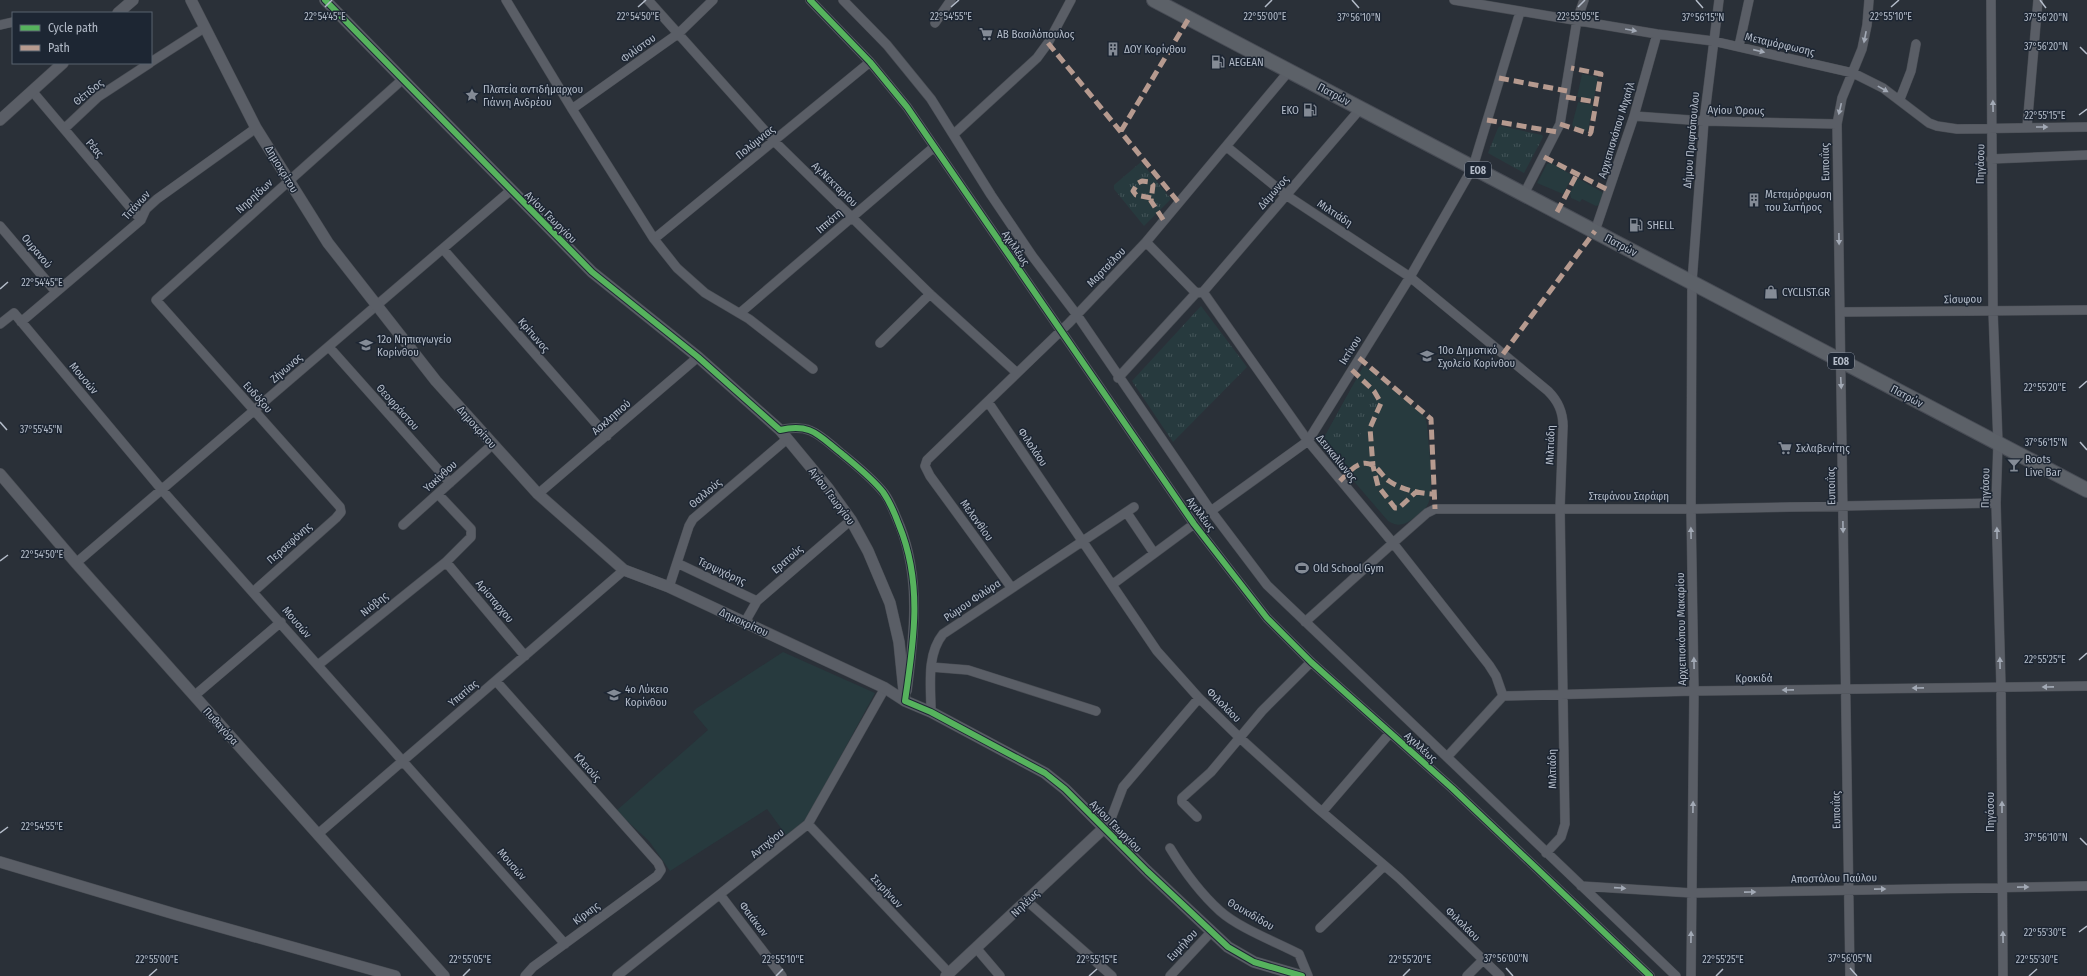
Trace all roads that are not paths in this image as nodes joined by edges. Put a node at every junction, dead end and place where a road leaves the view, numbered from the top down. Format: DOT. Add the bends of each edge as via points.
graph roads {
  1 [pos="133,0"];
  2 [pos="191,0"];
  3 [pos="325,0"];
  4 [pos="506,0"];
  5 [pos="648,0"];
  6 [pos="713,0"];
  7 [pos="810,0"];
  8 [pos="843,0"];
  9 [pos="951,0"];
  10 [pos="1071,0"];
  11 [pos="1154,0"];
  12 [pos="1454,0"];
  13 [pos="1584,0"];
  14 [pos="1719,0"];
  15 [pos="1749,0"];
  16 [pos="1869,0"];
  17 [pos="1992,0"];
  18 [pos="2038,0"];
  19 [pos="1494,4"];
  20 [pos="119,12"];
  21 [pos="1520,12"];
  22 [pos="1578,20"];
  23 [pos="12,22"];
  24 [pos="936,23"];
  25 [pos="0,25"];
  26 [pos="204,28"];
  27 [pos="679,33"];
  28 [pos="1657,34"];
  29 [pos="1713,41"];
  30 [pos="1916,44"];
  31 [pos="1739,46"];
  32 [pos="152,62"];
  33 [pos="870,62"];
  34 [pos="62,64"];
  35 [pos="148,64"];
  36 [pos="1290,71"];
  37 [pos="1853,73"];
  38 [pos="403,79"];
  39 [pos="32,91"];
  40 [pos="1900,99"];
  41 [pos="1361,108"];
  42 [pos="572,109"];
  43 [pos="1634,116"];
  44 [pos="0,120"];
  45 [pos="1704,122"];
  46 [pos="1837,124"];
  47 [pos="2087,127"];
  48 [pos="256,128"];
  49 [pos="1993,128"];
  50 [pos="2027,128"];
  51 [pos="64,129"];
  52 [pos="954,134"];
  53 [pos="775,142"];
  54 [pos="934,147"];
  55 [pos="1227,147"];
  56 [pos="2087,154"];
  57 [pos="1991,159"];
  58 [pos="1473,167"];
  59 [pos="288,182"];
  60 [pos="510,191"];
  61 [pos="1524,194"];
  62 [pos="1286,195"];
  63 [pos="852,217"];
  64 [pos="141,220"];
  65 [pos="0,226"];
  66 [pos="1595,231"];
  67 [pos="654,239"];
  68 [pos="1146,242"];
  69 [pos="442,249"];
  70 [pos="1410,277"];
  71 [pos="1692,282"];
  72 [pos="56,292"];
  73 [pos="1199,293"];
  74 [pos="930,294"];
  75 [pos="156,300"];
  76 [pos="376,306"];
  77 [pos="2087,310"];
  78 [pos="1993,311"];
  79 [pos="1840,312"];
  80 [pos="740,313"];
  81 [pos="1077,315"];
  82 [pos="21,322"];
  83 [pos="0,324"];
  84 [pos="1061,331"];
  85 [pos="880,343"];
  86 [pos="329,347"];
  87 [pos="698,357"];
  88 [pos="1840,360"];
  89 [pos="813,369"];
  90 [pos="1017,373"];
  91 [pos="1118,378"];
  92 [pos="988,402"];
  93 [pos="254,411"];
  94 [pos="784,434"];
  95 [pos="607,436"];
  96 [pos="1308,441"];
  97 [pos="1998,443"];
  98 [pos="493,444"];
  99 [pos="925,466"];
  100 [pos="0,474"];
  101 [pos="450,483"];
  102 [pos="162,490"];
  103 [pos="2087,490"];
  104 [pos="438,494"];
  105 [pos="538,494"];
  106 [pos="1996,503"];
  107 [pos="1843,505"];
  108 [pos="1560,508"];
  109 [pos="1691,509"];
  110 [pos="1211,511"];
  111 [pos="341,512"];
  112 [pos="851,520"];
  113 [pos="1194,524"];
  114 [pos="403,525"];
  115 [pos="1083,543"];
  116 [pos="1392,543"];
  117 [pos="1154,553"];
  118 [pos="446,562"];
  119 [pos="677,563"];
  120 [pos="76,564"];
  121 [pos="624,570"];
  122 [pos="1113,584"];
  123 [pos="669,587"];
  124 [pos="1011,587"];
  125 [pos="253,592"];
  126 [pos="757,601"];
  127 [pos="281,622"];
  128 [pos="745,622"];
  129 [pos="1305,622"];
  130 [pos="525,656"];
  131 [pos="1311,662"];
  132 [pos="318,665"];
  133 [pos="931,667"];
  134 [pos="496,681"];
  135 [pos="2087,686"];
  136 [pos="2001,687"];
  137 [pos="885,688"];
  138 [pos="1845,689"];
  139 [pos="1694,691"];
  140 [pos="1562,695"];
  141 [pos="194,696"];
  142 [pos="1503,696"];
  143 [pos="1200,698"];
  144 [pos="906,701"];
  145 [pos="1096,711"];
  146 [pos="931,712"];
  147 [pos="1390,733"];
  148 [pos="1240,738"];
  149 [pos="1447,757"];
  150 [pos="403,759"];
  151 [pos="1322,812"];
  152 [pos="1197,817"];
  153 [pos="808,824"];
  154 [pos="1104,828"];
  155 [pos="318,834"];
  156 [pos="1170,848"];
  157 [pos="1546,853"];
  158 [pos="0,862"];
  159 [pos="1384,866"];
  160 [pos="661,870"];
  161 [pos="1581,886"];
  162 [pos="2087,886"];
  163 [pos="2002,887"];
  164 [pos="1850,890"];
  165 [pos="1692,893"];
  166 [pos="721,896"];
  167 [pos="1027,901"];
  168 [pos="1320,928"];
  169 [pos="1212,931"];
  170 [pos="565,944"];
  171 [pos="977,949"];
  172 [pos="1483,960"];
  173 [pos="948,975"];
  174 [pos="395,976"];
  175 [pos="444,976"];
  176 [pos="525,976"];
  177 [pos="617,976"];
  178 [pos="782,976"];
  179 [pos="1000,976"];
  180 [pos="1112,976"];
  181 [pos="1170,976"];
  182 [pos="1302,976"];
  183 [pos="1308,976"];
  184 [pos="1467,976"];
  185 [pos="1500,976"];
  186 [pos="1650,976"];
  187 [pos="1676,976"];
  188 [pos="1691,976"];
  189 [pos="1850,976"];
  190 [pos="2003,976"];
  1 -- 20 [label="street"];
  2 -- 26 [label="street, Δημοκρίτου"];
  3 -- 38 [label="street, Αγίου Γεωργίου"];
  4 -- 42 [label="street"];
  5 -- 27 [label="street, Αγ.Νεκταρίου"];
  6 -- 27 [label="street, Φιλίστου"];
  7 -- 33 [label="street, Αχιλλέως"];
  8 -- 52 [label="street, Αχιλλέως" via="910,71"];
  9 -- 24 [label="street"];
  10 -- 52 [label="street" via="1037,58"];
  11 -- 36 [label="main road, Πατρών / ΕΟ8"];
  12 -- 19 [label="street, Μεταμόρφωσης"];
  13 -- 22 [label="street"];
  14 -- 29 [label="street, Δήμου Πριφτόπουλου"];
  15 -- 31 [label="street"];
  16 -- 37 [label="street, Ευποιΐας, one-way" via="1862,49"];
  49 -- 17 [label="street, Πηγάσου, one-way"];
  18 -- 50 [label="street"];
  19 -- 21 [label="street, Μεταμόρφωσης"];
  21 -- 22 [label="street, Μεταμόρφωσης"];
  21 -- 58 [label="street, Ικτίνου"];
  22 -- 28 [label="street, Μεταμόρφωσης, one-way"];
  22 -- 61 [label="street" via="1560,124"];
  23 -- 25 [label="street"];
  26 -- 32 [label="street, Θέτιδος"];
  26 -- 48 [label="street, Δημοκρίτου"];
  27 -- 42 [label="street, Φιλίστου"];
  27 -- 53 [label="street, Αγ.Νεκταρίου"];
  28 -- 29 [label="street, Μεταμόρφωσης"];
  28 -- 43 [label="street, Αρχιεπισκόπου Μιχαήλ"];
  29 -- 31 [label="street, Μεταμόρφωσης"];
  29 -- 45 [label="street, Δήμου Πριφτόπουλου"];
  30 -- 40 [label="street" via="1911,71"];
  31 -- 37 [label="street, Μεταμόρφωσης, one-way"];
  33 -- 53 [label="street, Πολύμνιας"];
  33 -- 54 [label="street, Αχιλλέως" via="907,107"];
  34 -- 39 [label="street"];
  35 -- 51 [label="street, Θέτιδος" via="98,97"];
  36 -- 41 [label="main road, Πατρών / ΕΟ8"];
  36 -- 55 [label="street, Μαρτσέλου"];
  37 -- 40 [label="street, Μεταμόρφωσης, one-way"];
  37 -- 46 [label="street, Ευποιΐας, one-way" via="1842,98"];
  38 -- 59 [label="street, Νηρηίδων"];
  38 -- 60 [label="street, Αγίου Γεωργίου"];
  39 -- 44 [label="street"];
  39 -- 51 [label="street, Ρέας"];
  40 -- 49 [label="street, Μεταμόρφωσης" via="1921,118 1937,126 1956,129"];
  41 -- 58 [label="main road, Πατρών / ΕΟ8"];
  41 -- 62 [label="street, Δάμωνος"];
  42 -- 67 [label="street"];
  43 -- 45 [label="street, Αγίου Όρους"];
  43 -- 66 [label="street, Αρχιεπισκόπου Μιχαήλ"];
  45 -- 46 [label="street, Αγίου Όρους"];
  45 -- 71 [label="street, Δήμου Πριφτόπουλου"];
  46 -- 79 [label="street, Ευποιΐας, one-way"];
  50 -- 47 [label="street, Μεταμόρφωσης, one-way"];
  48 -- 59 [label="street, Δημοκρίτου"];
  48 -- 64 [label="street, Τιτάνων" via="157,199 146,209"];
  49 -- 50 [label="street, Μεταμόρφωσης"];
  49 -- 57 [label="street, Πηγάσου"];
  51 -- 64 [label="street, Ρέας"];
  52 -- 81 [label="street, Αχιλλέως" via="1008,219"];
  53 -- 63 [label="street, Αγ.Νεκταρίου"];
  53 -- 67 [label="street, Πολύμνιας"];
  54 -- 63 [label="street, Ιππότη"];
  54 -- 84 [label="street, Αχιλλέως"];
  55 -- 62 [label="street, Μιλτιάδη"];
  55 -- 68 [label="street, Μαρτσέλου"];
  56 -- 57 [label="street"];
  57 -- 78 [label="street, Πηγάσου"];
  58 -- 61 [label="main road, Πατρών / ΕΟ8"];
  58 -- 70 [label="street, Ικτίνου"];
  59 -- 75 [label="street, Νηρηίδων"];
  59 -- 76 [label="street, Δημοκρίτου" via="328,243"];
  60 -- 69 [label="street, Ζήνωνος"];
  60 -- 87 [label="street, Αγίου Γεωργίου" via="592,272"];
  61 -- 66 [label="main road, Πατρών / ΕΟ8"];
  62 -- 70 [label="street, Μιλτιάδη"];
  62 -- 73 [label="street, Δάμωνος"];
  63 -- 74 [label="street, Αγ.Νεκταρίου"];
  63 -- 80 [label="street, Ιππότη"];
  64 -- 72 [label="street, Τιτάνων"];
  65 -- 72 [label="street, Ουρανού"];
  66 -- 71 [label="main road, Πατρών / ΕΟ8"];
  67 -- 80 [label="street" via="677,268 705,293"];
  68 -- 73 [label="street, Δευκαλίωνος"];
  68 -- 81 [label="street, Μαρτσέλου"];
  69 -- 76 [label="street, Ζήνωνος"];
  69 -- 95 [label="street, Κρίτωνος"];
  70 -- 96 [label="street, Ικτίνου"];
  70 -- 108 [label="street, Μιλτιάδη" via="1554,397 1563,416"];
  71 -- 88 [label="main road, Πατρών / ΕΟ8"];
  71 -- 109 [label="street, Αρχιεπισκόπου Μακαρίου"];
  72 -- 82 [label="street, Τιτάνων"];
  73 -- 91 [label="street, Δάμωνος"];
  73 -- 96 [label="street, Δευκαλίωνος"];
  74 -- 85 [label="street"];
  74 -- 90 [label="street, Αγ.Νεκταρίου"];
  75 -- 93 [label="street, Ευδόξου"];
  76 -- 86 [label="street, Ζήνωνος"];
  76 -- 98 [label="street, Δημοκρίτου" via="436,381"];
  77 -- 78 [label="street, Σίσυφου"];
  78 -- 79 [label="street, Σίσυφου"];
  78 -- 97 [label="street, Πηγάσου"];
  79 -- 88 [label="street, Ευποιΐας"];
  80 -- 89 [label="street"];
  81 -- 84 [label="street, Μαρτσέλου"];
  81 -- 91 [label="street, Αχιλλέως"];
  82 -- 83 [label="street, Μουσών" via="14,313"];
  82 -- 102 [label="street, Μουσών"];
  84 -- 90 [label="street, Μαρτσέλου"];
  84 -- 113 [label="street, Αχιλλέως"];
  86 -- 93 [label="street, Ζήνωνος"];
  86 -- 101 [label="street, Θεοφράστου"];
  87 -- 94 [label="street, Αγίου Γεωργίου"];
  87 -- 95 [label="street, Ασκληπιού"];
  88 -- 97 [label="main road, Πατρών / ΕΟ8"];
  88 -- 107 [label="street, Ευποιΐας, one-way"];
  90 -- 92 [label="street, Μαρτσέλου"];
  91 -- 110 [label="street, Αχιλλέως"];
  92 -- 99 [label="street, Μαρτσέλου" via="930,456"];
  92 -- 115 [label="street, Φιλολάου"];
  93 -- 102 [label="street, Ζήνωνος"];
  93 -- 111 [label="street, Ευδόξου" via="338,503"];
  94 -- 112 [label="street, Αγίου Γεωργίου"];
  94 -- 119 [label="street, Θαλλούς" via="694,519 689,526"];
  94 -- 144 [label="street" via="800,426 814,431 884,493 894,512 908,547 915,593 914,642"];
  95 -- 105 [label="street, Ασκληπιού"];
  96 -- 110 [label="street, Ικτίνου"];
  96 -- 116 [label="street, Δευκαλίωνος"];
  97 -- 103 [label="main road, Πατρών / ΕΟ8"];
  97 -- 106 [label="street, Πηγάσου"];
  98 -- 101 [label="street, Υακίνθου"];
  98 -- 105 [label="street, Δημοκρίτου"];
  99 -- 124 [label="street, Μελανθίου"];
  100 -- 120 [label="street, Πυθαγόρα"];
  101 -- 104 [label="street, Υακίνθου"];
  102 -- 120 [label="street, Ζήνωνος"];
  102 -- 125 [label="street, Μουσών"];
  104 -- 114 [label="street, Υακίνθου"];
  104 -- 118 [label="street, Νιόβης" via="472,533"];
  105 -- 121 [label="street, Δημοκρίτου"];
  106 -- 107 [label="street, Στεφάνου Σαράφη"];
  136 -- 106 [label="street, Πηγάσου, one-way"];
  107 -- 109 [label="street, Στεφάνου Σαράφη"];
  107 -- 138 [label="street, Ευποιΐας, one-way"];
  108 -- 109 [label="street, Στεφάνου Σαράφη"];
  108 -- 116 [label="street, Στεφάνου Σαράφη" via="1435,508"];
  108 -- 140 [label="street, Μιλτιάδη"];
  139 -- 109 [label="street, Αρχιεπισκόπου Μακαρίου, one-way"];
  110 -- 129 [label="street, Αχιλλέως" via="1257,573"];
  111 -- 125 [label="street, Περσεφόνης"];
  112 -- 126 [label="street, Ερατούς"];
  112 -- 144 [label="street, Αγίου Γεωργίου" via="868,551 890,603 899,642"];
  113 -- 117 [label="street"];
  113 -- 131 [label="street, Αχιλλέως" via="1267,618"];
  115 -- 117 [label="street, Ρώμου Φιλύρα" via="1131,510"];
  115 -- 122 [label="street, Φιλολάου"];
  115 -- 124 [label="street, Ρώμου Φιλύρα"];
  116 -- 129 [label="street, Στεφάνου Σαράφη"];
  116 -- 142 [label="street, Δευκαλίωνος" via="1489,665"];
  117 -- 122 [label="street"];
  118 -- 130 [label="street, Αρίσταρχου"];
  118 -- 132 [label="street, Νιόβης"];
  119 -- 123 [label="street, Θαλλούς"];
  119 -- 126 [label="street, Τερψιχόρης"];
  120 -- 141 [label="street, Πυθαγόρα"];
  121 -- 123 [label="street, Δημοκρίτου"];
  121 -- 130 [label="street, Υπατίας"];
  122 -- 143 [label="street, Φιλολάου" via="1157,651"];
  123 -- 128 [label="street, Δημοκρίτου"];
  124 -- 133 [label="street, Ρώμου Φιλύρα" via="943,634 936,642"];
  125 -- 127 [label="street, Μουσών"];
  126 -- 128 [label="street, Ερατούς"];
  127 -- 132 [label="street, Μουσών"];
  127 -- 141 [label="street"];
  128 -- 137 [label="street, Δημοκρίτου"];
  129 -- 149 [label="street, Αχιλλέως"];
  130 -- 134 [label="street, Υπατίας"];
  131 -- 147 [label="street, Αχιλλέως"];
  131 -- 148 [label="street" via="1262,711"];
  132 -- 150 [label="street, Μουσών"];
  133 -- 145 [label="street" via="968,670"];
  133 -- 146 [label="street, Ρώμου Φιλύρα"];
  134 -- 150 [label="street, Υπατίας"];
  134 -- 160 [label="street, Κλειούς" via="658,863"];
  135 -- 136 [label="street, Κροκιδά, one-way"];
  136 -- 138 [label="street, Κροκιδά, one-way"];
  163 -- 136 [label="street, Πηγάσου, one-way"];
  137 -- 144 [label="street, Δημοκρίτου"];
  137 -- 153 [label="street, Αντιχόου"];
  138 -- 139 [label="street, Κροκιδά, one-way"];
  138 -- 164 [label="street, Ευποιΐας"];
  139 -- 140 [label="street, Κροκιδά"];
  165 -- 139 [label="street, Αρχιεπισκόπου Μακαρίου, one-way"];
  140 -- 142 [label="street, Κροκιδά"];
  140 -- 157 [label="street, Μιλτιάδη" via="1564,824 1561,837"];
  141 -- 155 [label="street, Πυθαγόρα"];
  142 -- 149 [label="street"];
  143 -- 148 [label="street, Φιλολάου"];
  143 -- 154 [label="street" via="1123,787 1116,809"];
  144 -- 146 [label="street, Αγίου Γεωργίου"];
  146 -- 154 [label="street, Αγίου Γεωργίου" via="1044,773"];
  147 -- 151 [label="street"];
  147 -- 186 [label="street, Αχιλλέως"];
  148 -- 151 [label="street, Φιλολάου"];
  148 -- 152 [label="street" via="1211,772 1182,798 1182,802"];
  149 -- 157 [label="street, Αχιλλέως"];
  150 -- 155 [label="street, Υπατίας"];
  150 -- 170 [label="street, Μουσών"];
  151 -- 159 [label="street, Φιλολάου"];
  153 -- 166 [label="street, Αντιχόου"];
  153 -- 173 [label="street, Σειρήνων"];
  154 -- 167 [label="street, Νηλέως"];
  154 -- 169 [label="street, Αγίου Γεωργίου"];
  155 -- 175 [label="street, Πυθαγόρα"];
  156 -- 183 [label="street, Θουκιδίδου" via="1187,875 1221,911 1233,920 1299,954"];
  157 -- 161 [label="street, Αχιλλέως"];
  158 -- 174 [label="street"];
  159 -- 168 [label="street"];
  159 -- 172 [label="street, Φιλολάου"];
  160 -- 170 [label="street, Κίρκης" via="657,876"];
  161 -- 165 [label="street, Αποστόλου Παύλου, one-way"];
  161 -- 187 [label="street, Αχιλλέως"];
  163 -- 162 [label="street, Αποστόλου Παύλου, one-way"];
  164 -- 163 [label="street, Αποστόλου Παύλου, one-way"];
  190 -- 163 [label="street, Πηγάσου, one-way"];
  165 -- 164 [label="street, Αποστόλου Παύλου, one-way"];
  164 -- 189 [label="street, Ευποιΐας"];
  188 -- 165 [label="street, Αρχιεπισκόπου Μακαρίου, one-way"];
  166 -- 177 [label="street, Αντιχόου"];
  166 -- 178 [label="street, Φαιάκων"];
  167 -- 171 [label="street, Νηλέως"];
  167 -- 180 [label="street"];
  169 -- 181 [label="street, Ευμήλου"];
  169 -- 182 [label="street, Αγίου Γεωργίου" via="1228,947 1241,955 1271,968"];
  170 -- 176 [label="street, Κίρκης" via="533,967"];
  171 -- 173 [label="street, Νηλέως"];
  171 -- 179 [label="street"];
  172 -- 184 [label="street"];
  172 -- 185 [label="street, Φιλολάου"];
}
